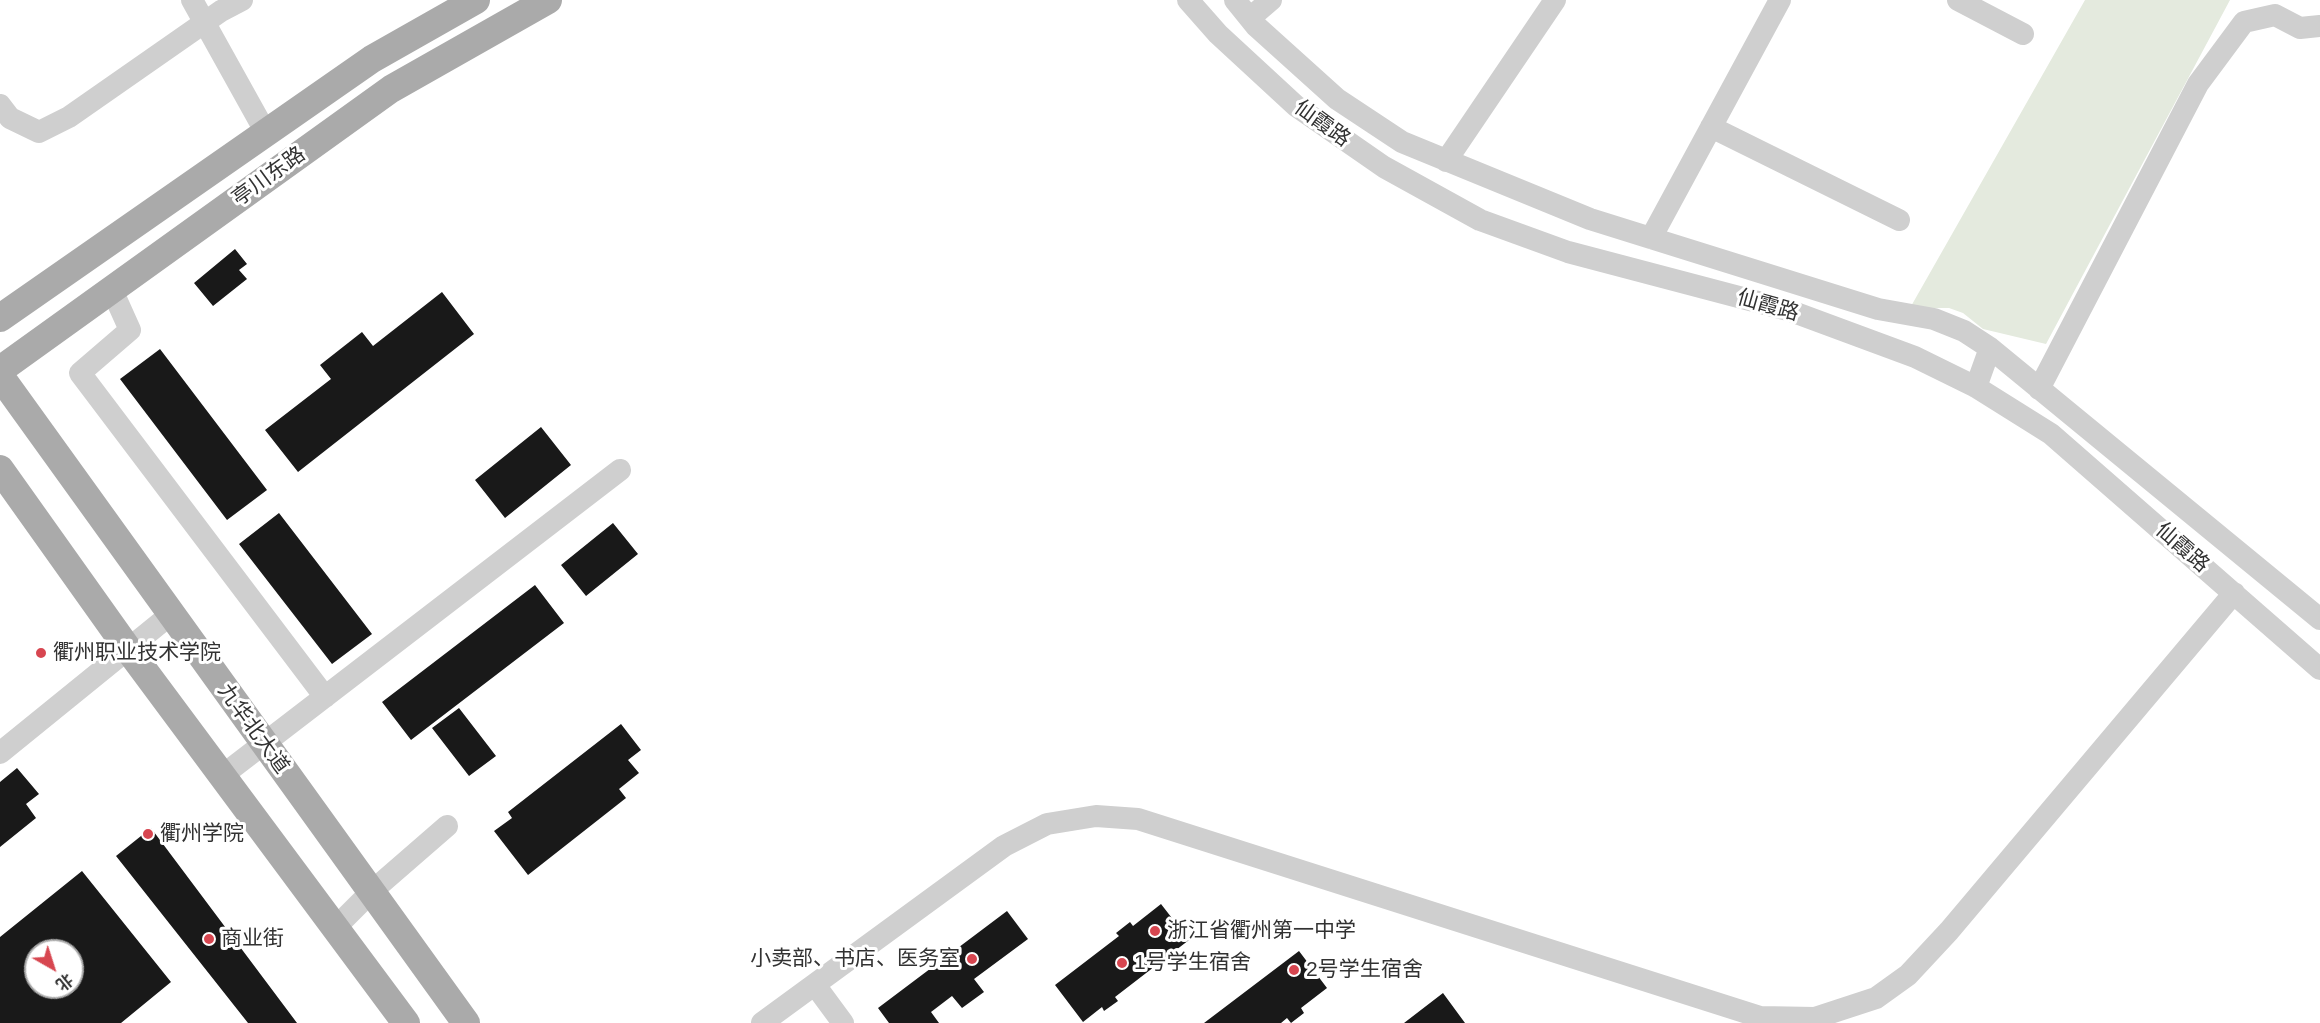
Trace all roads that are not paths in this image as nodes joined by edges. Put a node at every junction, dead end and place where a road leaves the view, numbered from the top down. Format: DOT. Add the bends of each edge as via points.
graph roads {
  1 [pos="192,0"];
  2 [pos="242,0"];
  3 [pos="476,0"];
  4 [pos="548,0"];
  5 [pos="1188,0"];
  6 [pos="1235,0"];
  7 [pos="1271,0"];
  8 [pos="1555,0"];
  9 [pos="1780,0"];
  10 [pos="1958,0"];
  11 [pos="1250,18"];
  12 [pos="204,23"];
  13 [pos="2320,26"];
  14 [pos="2023,34"];
  15 [pos="0,105"];
  16 [pos="1711,127"];
  17 [pos="266,133"];
  18 [pos="1446,161"];
  19 [pos="1899,220"];
  20 [pos="1651,238"];
  21 [pos="112,290"];
  22 [pos="0,318"];
  23 [pos="1990,348"];
  24 [pos="0,370"];
  25 [pos="0,376"];
  26 [pos="1976,387"];
  27 [pos="2039,389"];
  28 [pos="0,469"];
  29 [pos="620,470"];
  30 [pos="2234,593"];
  31 [pos="170,615"];
  32 [pos="2320,619"];
  33 [pos="128,649"];
  34 [pos="2320,669"];
  35 [pos="325,697"];
  36 [pos="263,744"];
  37 [pos="0,753"];
  38 [pos="223,775"];
  39 [pos="447,826"];
  40 [pos="371,892"];
  41 [pos="336,927"];
  42 [pos="815,985"];
  43 [pos="406,1023"];
  44 [pos="466,1023"];
  45 [pos="762,1023"];
  46 [pos="843,1023"];
  1 -- 12 [label="street"];
  2 -- 12 [label="street"];
  3 -- 17 [label="main road, 亭川东路" via="372,59"];
  4 -- 21 [label="main road, 亭川东路" via="391,89"];
  5 -- 26 [label="street, 仙霞路" via="1218,34 1296,106 1384,167 1480,220 1568,252 1788,310 1915,357"];
  6 -- 11 [label="street"];
  7 -- 11 [label="street"];
  8 -- 18 [label="street"];
  9 -- 16 [label="street"];
  10 -- 14 [label="street"];
  11 -- 18 [label="street" via="1337,99 1402,142"];
  12 -- 15 [label="street" via="69,117 39,132 10,118"];
  12 -- 17 [label="street"];
  13 -- 27 [label="street" via="2300,28 2275,15 2244,22 2198,84"];
  16 -- 19 [label="street"];
  16 -- 20 [label="street"];
  17 -- 22 [label="main road, 亭川东路"];
  18 -- 20 [label="street" via="1590,219"];
  20 -- 23 [label="street" via="1878,309 1947,322"];
  21 -- 24 [label="main road, 亭川东路"];
  21 -- 35 [label="street" via="130,330 80,373"];
  23 -- 26 [label="street"];
  23 -- 27 [label="street"];
  25 -- 31 [label="main road, 九华北大道"];
  26 -- 30 [label="street, 仙霞路" via="2051,434"];
  27 -- 32 [label="street"];
  28 -- 33 [label="main road"];
  29 -- 35 [label="street"];
  30 -- 34 [label="street, 仙霞路"];
  30 -- 42 [label="street" via="1908,975 1876,998 1815,1018 1760,1017 1138,819 1096,816 1047,824 1004,846"];
  31 -- 33 [label="street"];
  31 -- 36 [label="main road, 九华北大道"];
  33 -- 37 [label="street"];
  33 -- 38 [label="main road"];
  35 -- 36 [label="street"];
  36 -- 38 [label="street"];
  36 -- 40 [label="main road, 九华北大道"];
  38 -- 41 [label="main road"];
  39 -- 40 [label="street"];
  40 -- 41 [label="street"];
  40 -- 44 [label="main road, 九华北大道"];
  41 -- 43 [label="main road"];
  42 -- 45 [label="street"];
  42 -- 46 [label="street"];
}
